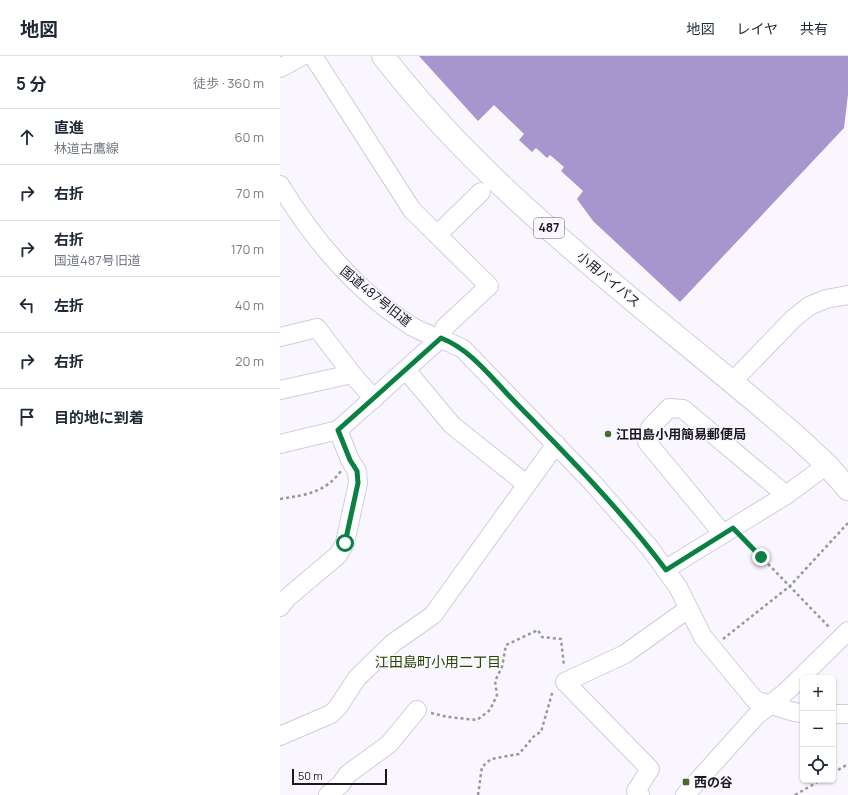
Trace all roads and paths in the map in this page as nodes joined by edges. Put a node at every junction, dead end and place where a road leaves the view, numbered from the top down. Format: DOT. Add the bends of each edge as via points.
graph roads {
  1 [pos="302,56"];
  2 [pos="313,56"];
  3 [pos="383,56"];
  4 [pos="280,68"];
  5 [pos="280,185"];
  6 [pos="481,192"];
  7 [pos="437,235"];
  8 [pos="846,296"];
  9 [pos="280,337"];
  10 [pos="441,338"];
  11 [pos="406,370"];
  12 [pos="352,374"];
  13 [pos="733,381"];
  14 [pos="280,390"];
  15 [pos="374,399"];
  16 [pos="338,430"];
  17 [pos="280,444"];
  18 [pos="556,444"];
  19 [pos="350,460"];
  20 [pos="827,465"];
  21 [pos="526,484"];
  22 [pos="848,489"];
  23 [pos="786,495"];
  24 [pos="280,499"];
  25 [pos="848,523"];
  26 [pos="728,531"];
  27 [pos="666,570"];
  28 [pos="790,586"];
  29 [pos="280,607"];
  30 [pos="688,609"];
  31 [pos="844,634"];
  32 [pos="712,648"];
  33 [pos="565,682"];
  34 [pos="768,705"];
  35 [pos="417,710"];
  36 [pos="800,713"];
  37 [pos="836,714"];
  38 [pos="848,714"];
  39 [pos="280,736"];
  40 [pos="848,764"];
  41 [pos="836,771"];
  42 [pos="816,783"];
  43 [pos="328,795"];
  44 [pos="478,795"];
  45 [pos="640,795"];
  46 [pos="685,795"];
  47 [pos="795,795"];
  1 -- 4 [label="street"];
  2 -- 7 [label="street" via="412,210"];
  3 -- 13 [label="highway, 小用バイパス / 487" via="449,134 525,208"];
  5 -- 10 [label="street, 国道487号旧道" via="300,218 341,269 394,314 415,328"];
  6 -- 7 [label="street"];
  7 -- 10 [label="street" via="489,286 445,328"];
  8 -- 13 [label="street" via="826,299 809,306"];
  9 -- 12 [label="street" via="317,328"];
  10 -- 11 [label="street"];
  10 -- 18 [label="street, 国道487号旧道" via="463,349"];
  11 -- 15 [label="street"];
  11 -- 21 [label="street" via="452,425"];
  12 -- 14 [label="street"];
  12 -- 15 [label="street"];
  13 -- 20 [label="highway, 小用バイパス / 487"];
  15 -- 16 [label="street"];
  16 -- 17 [label="street"];
  16 -- 19 [label="street"];
  18 -- 21 [label="street"];
  18 -- 27 [label="street, 国道487号旧道" via="649,547"];
  19 -- 24 [label="path" via="336,479 316,493"];
  19 -- 29 [label="street" via="357,471 358,483 345,543 338,555 287,598"];
  20 -- 22 [label="highway, 小用バイパス / 487"];
  20 -- 23 [label="street"];
  21 -- 39 [label="street" via="433,615 393,643 363,673 331,714"];
  23 -- 26 [label="street"];
  23 -- 26 [label="street" via="683,409 669,408 650,428 647,442"];
  25 -- 28 [label="path"];
  26 -- 27 [label="street"];
  26 -- 28 [label="path"];
  27 -- 30 [label="street, 国道487号旧道"];
  28 -- 31 [label="path"];
  28 -- 32 [label="path"];
  30 -- 32 [label="street, 国道487号旧道"];
  30 -- 33 [label="street" via="625,654"];
  31 -- 34 [label="street" via="788,690"];
  32 -- 34 [label="street, 国道487号旧道" via="755,700"];
  33 -- 35 [label="path" via="562,639 542,637 538,630 506,645 502,667 495,681 497,695 490,710 477,720"];
  33 -- 44 [label="path" via="551,692 542,732 535,735 519,754 491,759 482,767"];
  33 -- 45 [label="street" via="650,769 636,791"];
  34 -- 36 [label="street, 国道487号旧道"];
  34 -- 46 [label="street"];
  35 -- 43 [label="street" via="390,744 348,774"];
  37 -- 38 [label="street"];
  40 -- 41 [label="path"];
  42 -- 47 [label="path"];
}
